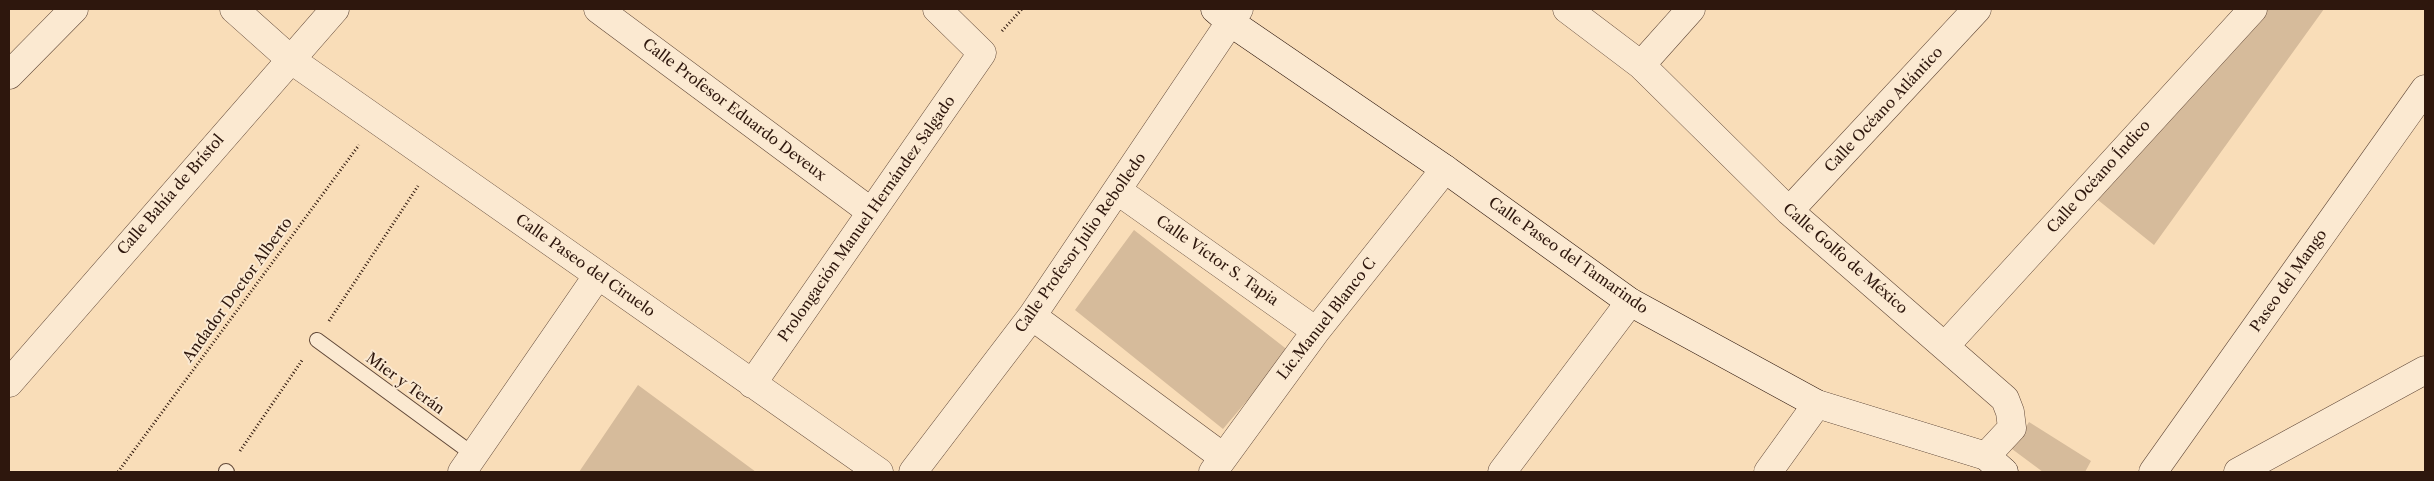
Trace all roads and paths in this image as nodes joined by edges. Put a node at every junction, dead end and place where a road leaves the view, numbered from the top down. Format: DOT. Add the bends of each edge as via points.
graph roads {
  1 [pos="74,9"];
  2 [pos="234,9"];
  3 [pos="335,9"];
  4 [pos="598,9"];
  5 [pos="937,9"];
  6 [pos="1567,9"];
  7 [pos="1691,9"];
  8 [pos="1977,9"];
  9 [pos="2253,9"];
  10 [pos="1228,13"];
  11 [pos="290,59"];
  12 [pos="1641,65"];
  13 [pos="9,75"];
  14 [pos="2425,89"];
  15 [pos="377,120"];
  16 [pos="1445,169"];
  17 [pos="1118,190"];
  18 [pos="870,211"];
  19 [pos="1789,211"];
  20 [pos="598,274"];
  21 [pos="1630,302"];
  22 [pos="1032,316"];
  23 [pos="1316,330"];
  24 [pos="317,340"];
  25 [pos="1945,346"];
  26 [pos="2425,370"];
  27 [pos="9,383"];
  28 [pos="752,384"];
  29 [pos="1817,404"];
  30 [pos="468,464"];
  31 [pos="1995,464"];
  32 [pos="1218,465"];
  33 [pos="118,472"];
  34 [pos="879,472"];
  35 [pos="914,472"];
  36 [pos="1502,472"];
  37 [pos="1768,472"];
  38 [pos="2153,472"];
  39 [pos="2238,472"];
  1 -- 13 [label="street"];
  2 -- 11 [label="street, Calle Paseo del Ciruelo"];
  3 -- 11 [label="street, Calle Bahía de Brístol"];
  4 -- 18 [label="street, Calle Profesor Eduardo Deveux"];
  5 -- 18 [label="street, Prolongación Manuel Hernández Salgado" via="982,53"];
  6 -- 12 [label="street, Calle Golfo de México"];
  7 -- 12 [label="street"];
  8 -- 19 [label="street, Calle Océano Atlántico"];
  9 -- 25 [label="street, Calle Océano Índico"];
  10 -- 16 [label="street, Calle Paseo del Tamarindo"];
  10 -- 17 [label="street, Calle Profesor Julio Rebolledo"];
  11 -- 15 [label="street, Calle Paseo del Ciruelo"];
  11 -- 27 [label="street, Calle Bahía de Brístol"];
  12 -- 19 [label="street, Calle Golfo de México"];
  14 -- 38 [label="street, Paseo del Mango"];
  15 -- 20 [label="street, Calle Paseo del Ciruelo"];
  15 -- 33 [label="path, Andador Doctor Alberto"];
  16 -- 21 [label="street, Calle Paseo del Tamarindo"];
  16 -- 23 [label="street, Lic.Manuel Blanco C"];
  17 -- 22 [label="street, Calle Profesor Julio Rebolledo"];
  17 -- 23 [label="street, Calle Víctor S. Tapia"];
  18 -- 28 [label="street, Prolongación Manuel Hernández Salgado"];
  19 -- 25 [label="street, Calle Golfo de México"];
  20 -- 28 [label="street, Calle Paseo del Ciruelo"];
  20 -- 30 [label="street"];
  21 -- 29 [label="street, Calle Paseo del Tamarindo"];
  21 -- 36 [label="street"];
  22 -- 32 [label="street"];
  22 -- 35 [label="street, Calle Profesor Julio Rebolledo"];
  23 -- 32 [label="street, Lic.Manuel Blanco C"];
  24 -- 30 [label="lane, Mier y Terán"];
  25 -- 31 [label="street, Calle Golfo de México" via="2005,399 2012,428"];
  26 -- 39 [label="street"];
  28 -- 34 [label="street, Calle Paseo del Ciruelo"];
  29 -- 31 [label="street, Calle Paseo del Tamarindo"];
  29 -- 37 [label="street"];
}
